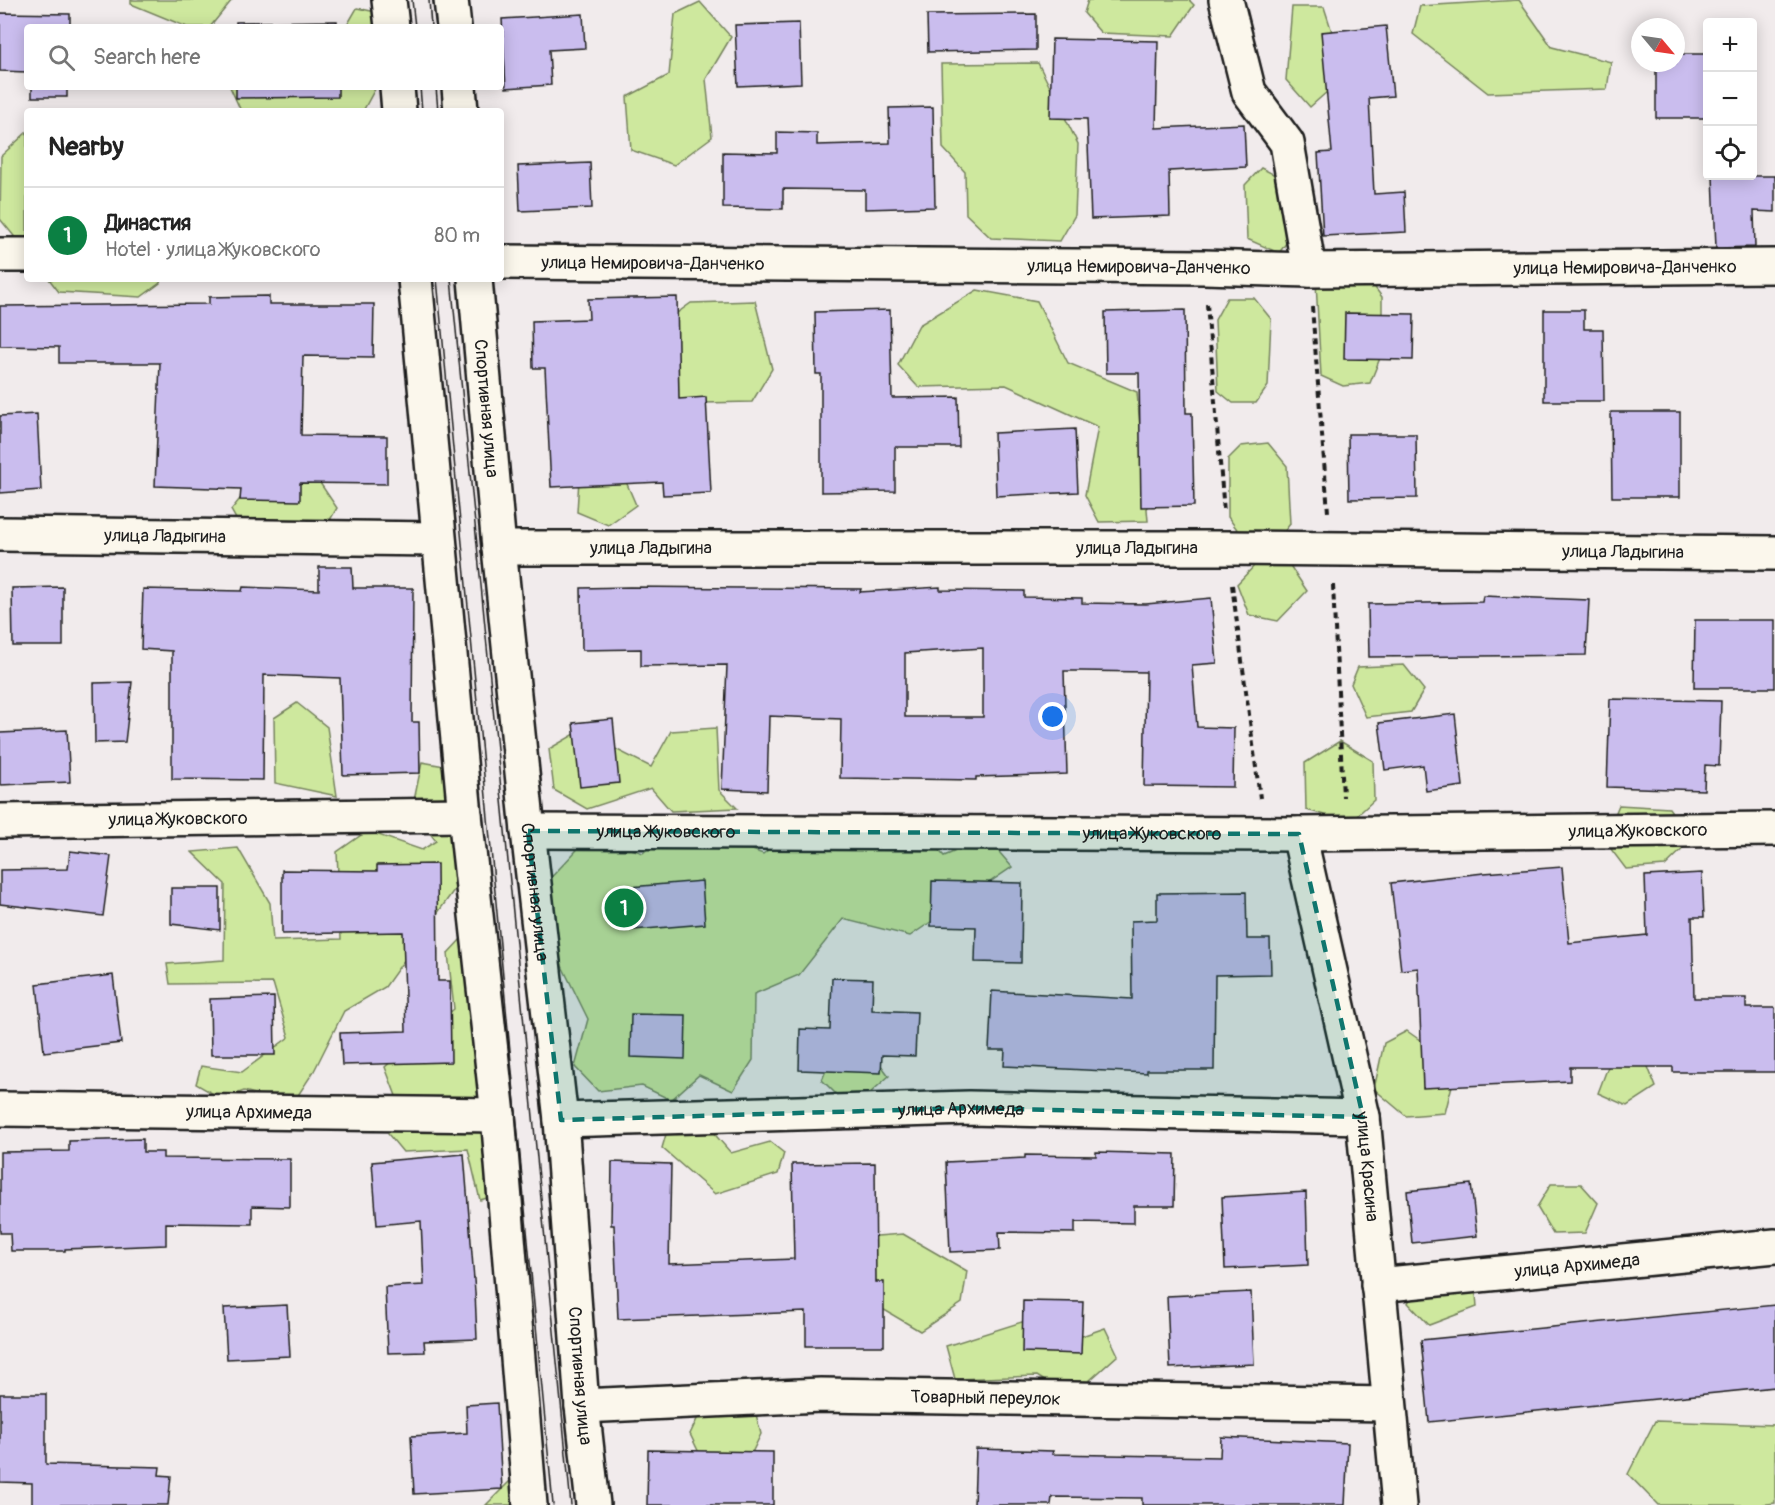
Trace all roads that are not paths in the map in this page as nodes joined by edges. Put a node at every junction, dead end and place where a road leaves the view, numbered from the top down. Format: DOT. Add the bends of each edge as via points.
graph roads {
  1 [pos="389,0"];
  2 [pos="452,0"];
  3 [pos="1226,0"];
  4 [pos="392,24"];
  5 [pos="454,24"];
  6 [pos="397,90"];
  7 [pos="459,90"];
  8 [pos="399,108"];
  9 [pos="461,108"];
  10 [pos="0,255"];
  11 [pos="24,255"];
  12 [pos="504,262"];
  13 [pos="1775,267"];
  14 [pos="1309,270"];
  15 [pos="415,282"];
  16 [pos="475,282"];
  17 [pos="0,534"];
  18 [pos="438,539"];
  19 [pos="499,548"];
  20 [pos="1775,553"];
  21 [pos="465,815"];
  22 [pos="0,821"];
  23 [pos="1775,829"];
  24 [pos="528,831"];
  25 [pos="1299,834"];
  26 [pos="0,1108"];
  27 [pos="498,1115"];
  28 [pos="1363,1117"];
  29 [pos="561,1119"];
  30 [pos="1775,1246"];
  31 [pos="1378,1285"];
  32 [pos="1389,1404"];
  33 [pos="582,1406"];
  34 [pos="530,1505"];
  35 [pos="593,1505"];
  36 [pos="1399,1505"];
  1 -- 4 [label="street"];
  2 -- 5 [label="street"];
  3 -- 14 [label="street" via="1249,92 1287,143"];
  6 -- 8 [label="street"];
  7 -- 9 [label="street"];
  10 -- 11 [label="street"];
  12 -- 14 [label="street, улица Немировича-Данченко"];
  13 -- 14 [label="street, улица Немировича-Данченко"];
  15 -- 18 [label="street"];
  16 -- 19 [label="street, Спортивная улица"];
  17 -- 18 [label="street, улица Ладыгина"];
  18 -- 21 [label="street"];
  19 -- 20 [label="street, улица Ладыгина"];
  19 -- 24 [label="street, Спортивная улица"];
  21 -- 22 [label="street, улица Жуковского"];
  21 -- 27 [label="street"];
  23 -- 25 [label="street, улица Жуковского"];
  24 -- 25 [label="street, улица Жуковского"];
  24 -- 29 [label="street, Спортивная улица"];
  25 -- 28 [label="street, улица Красина"];
  26 -- 27 [label="street, улица Архимеда"];
  27 -- 34 [label="street"];
  28 -- 29 [label="street, улица Архимеда" via="969,1108"];
  28 -- 31 [label="street, улица Красина"];
  29 -- 33 [label="street, Спортивная улица"];
  30 -- 31 [label="street, улица Архимеда"];
  31 -- 32 [label="street, улица Красина"];
  32 -- 33 [label="street, Товарный переулок" via="821,1395"];
  32 -- 36 [label="street, улица Красина"];
  33 -- 35 [label="street, Спортивная улица"];
}
